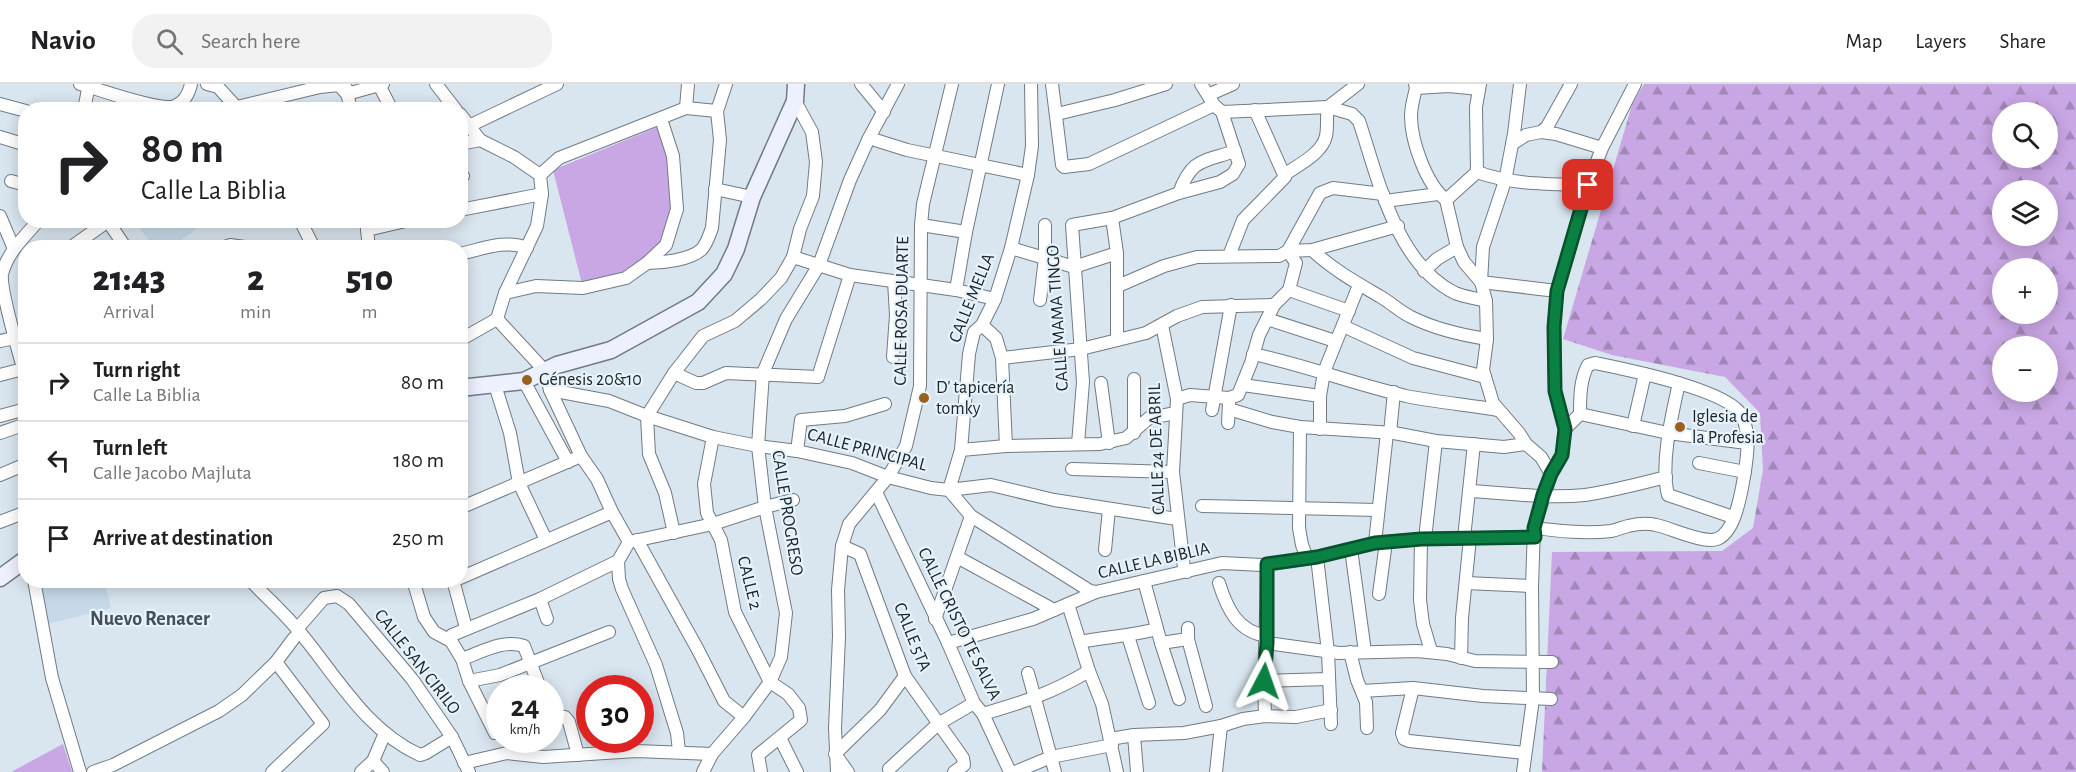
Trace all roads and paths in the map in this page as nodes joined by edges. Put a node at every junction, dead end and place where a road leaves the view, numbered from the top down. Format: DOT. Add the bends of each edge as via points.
graph roads {
  1 [pos="191,84"];
  2 [pos="207,84"];
  3 [pos="436,84"];
  4 [pos="557,84"];
  5 [pos="688,84"];
  6 [pos="726,84"];
  7 [pos="796,84"];
  8 [pos="861,84"];
  9 [pos="898,84"];
  10 [pos="952,84"];
  11 [pos="998,84"];
  12 [pos="1031,84"];
  13 [pos="1052,84"];
  14 [pos="1166,84"];
  15 [pos="1233,84"];
  16 [pos="1358,84"];
  17 [pos="1520,84"];
  18 [pos="1571,84"];
  19 [pos="1635,84"];
  20 [pos="86,85"];
  21 [pos="381,85"];
  22 [pos="1415,86"];
  23 [pos="1480,86"];
  24 [pos="1149,87"];
  25 [pos="346,89"];
  26 [pos="1212,99"];
  27 [pos="795,101"];
  28 [pos="85,102"];
  29 [pos="142,102"];
  30 [pos="180,102"];
  31 [pos="232,102"];
  32 [pos="261,102"];
  33 [pos="388,102"];
  34 [pos="448,102"];
  35 [pos="0,104"];
  36 [pos="1328,107"];
  37 [pos="686,108"];
  38 [pos="18,109"];
  39 [pos="1255,110"];
  40 [pos="717,111"];
  41 [pos="884,112"];
  42 [pos="1057,114"];
  43 [pos="661,118"];
  44 [pos="468,122"];
  45 [pos="471,125"];
  46 [pos="1541,132"];
  47 [pos="0,137"];
  48 [pos="869,138"];
  49 [pos="480,140"];
  50 [pos="468,142"];
  51 [pos="18,143"];
  52 [pos="1512,144"];
  53 [pos="1602,148"];
  54 [pos="1235,151"];
  55 [pos="936,157"];
  56 [pos="981,165"];
  57 [pos="1477,172"];
  58 [pos="1284,174"];
  59 [pos="540,175"];
  60 [pos="1028,175"];
  61 [pos="10,181"];
  62 [pos="1505,181"];
  63 [pos="18,183"];
  64 [pos="1588,185"];
  65 [pos="716,189"];
  66 [pos="1179,193"];
  67 [pos="542,194"];
  68 [pos="752,197"];
  69 [pos="1442,197"];
  70 [pos="1384,198"];
  71 [pos="468,208"];
  72 [pos="0,216"];
  73 [pos="1112,218"];
  74 [pos="921,225"];
  75 [pos="1045,225"];
  76 [pos="1398,226"];
  77 [pos="32,228"];
  78 [pos="98,228"];
  79 [pos="966,232"];
  80 [pos="22,240"];
  81 [pos="83,240"];
  82 [pos="18,244"];
  83 [pos="1457,247"];
  84 [pos="527,248"];
  85 [pos="1011,248"];
  86 [pos="14,249"];
  87 [pos="1312,250"];
  88 [pos="1288,251"];
  89 [pos="468,252"];
  90 [pos="1116,253"];
  91 [pos="1229,256"];
  92 [pos="794,257"];
  93 [pos="1045,258"];
  94 [pos="647,263"];
  95 [pos="819,265"];
  96 [pos="1074,267"];
  97 [pos="1424,270"];
  98 [pos="850,275"];
  99 [pos="894,281"];
  100 [pos="1481,282"];
  101 [pos="922,285"];
  102 [pos="1359,285"];
  103 [pos="1118,286"];
  104 [pos="956,290"];
  105 [pos="1289,291"];
  106 [pos="1557,291"];
  107 [pos="505,293"];
  108 [pos="995,299"];
  109 [pos="1040,300"];
  110 [pos="1486,300"];
  111 [pos="3,303"];
  112 [pos="1231,305"];
  113 [pos="1274,305"];
  114 [pos="1349,311"];
  115 [pos="497,319"];
  116 [pos="1267,319"];
  117 [pos="982,325"];
  118 [pos="1162,325"];
  119 [pos="1342,326"];
  120 [pos="468,335"];
  121 [pos="15,338"];
  122 [pos="1487,339"];
  123 [pos="1117,340"];
  124 [pos="0,341"];
  125 [pos="1335,341"];
  126 [pos="1081,349"];
  127 [pos="18,350"];
  128 [pos="1253,354"];
  129 [pos="893,357"];
  130 [pos="1002,358"];
  131 [pos="545,371"];
  132 [pos="1324,372"];
  133 [pos="674,373"];
  134 [pos="763,373"];
  135 [pos="18,374"];
  136 [pos="1646,374"];
  137 [pos="0,375"];
  138 [pos="1485,377"];
  139 [pos="1134,380"];
  140 [pos="524,381"];
  141 [pos="1101,383"];
  142 [pos="1679,383"];
  143 [pos="495,385"];
  144 [pos="1243,385"];
  145 [pos="468,387"];
  146 [pos="550,390"];
  147 [pos="1394,392"];
  148 [pos="1320,396"];
  149 [pos="1215,397"];
  150 [pos="1177,399"];
  151 [pos="885,404"];
  152 [pos="1229,404"];
  153 [pos="18,410"];
  154 [pos="1212,410"];
  155 [pos="1498,410"];
  156 [pos="1176,413"];
  157 [pos="1580,414"];
  158 [pos="0,416"];
  159 [pos="647,416"];
  160 [pos="1228,423"];
  161 [pos="1633,426"];
  162 [pos="18,427"];
  163 [pos="1300,427"];
  164 [pos="1320,429"];
  165 [pos="1565,429"];
  166 [pos="0,433"];
  167 [pos="1134,433"];
  168 [pos="1388,433"];
  169 [pos="1668,433"];
  170 [pos="713,437"];
  171 [pos="1436,441"];
  172 [pos="1747,442"];
  173 [pos="1108,443"];
  174 [pos="1078,444"];
  175 [pos="1474,444"];
  176 [pos="1526,444"];
  177 [pos="758,446"];
  178 [pos="1006,446"];
  179 [pos="961,450"];
  180 [pos="797,451"];
  181 [pos="581,456"];
  182 [pos="567,462"];
  183 [pos="1699,463"];
  184 [pos="18,467"];
  185 [pos="1072,469"];
  186 [pos="1173,472"];
  187 [pos="1745,472"];
  188 [pos="1551,474"];
  189 [pos="0,475"];
  190 [pos="888,477"];
  191 [pos="1666,477"];
  192 [pos="519,483"];
  193 [pos="948,490"];
  194 [pos="1469,491"];
  195 [pos="876,492"];
  196 [pos="1543,495"];
  197 [pos="793,500"];
  198 [pos="468,502"];
  199 [pos="1202,506"];
  200 [pos="765,507"];
  201 [pos="1300,507"];
  202 [pos="1109,509"];
  203 [pos="1378,510"];
  204 [pos="612,512"];
  205 [pos="18,515"];
  206 [pos="971,516"];
  207 [pos="1733,518"];
  208 [pos="1177,519"];
  209 [pos="0,522"];
  210 [pos="713,524"];
  211 [pos="674,533"];
  212 [pos="1535,533"];
  213 [pos="1467,538"];
  214 [pos="1423,539"];
  215 [pos="546,540"];
  216 [pos="633,541"];
  217 [pos="1380,543"];
  218 [pos="842,546"];
  219 [pos="1105,549"];
  220 [pos="1351,549"];
  221 [pos="957,557"];
  222 [pos="1312,558"];
  223 [pos="618,561"];
  224 [pos="1267,564"];
  225 [pos="18,565"];
  226 [pos="1187,572"];
  227 [pos="468,575"];
  228 [pos="0,578"];
  229 [pos="1144,581"];
  230 [pos="1219,583"];
  231 [pos="1466,583"];
  232 [pos="1532,586"];
  233 [pos="35,588"];
  234 [pos="257,588"];
  235 [pos="415,588"];
  236 [pos="458,588"];
  237 [pos="1096,592"];
  238 [pos="1379,594"];
  239 [pos="540,599"];
  240 [pos="1068,604"];
  241 [pos="1054,610"];
  242 [pos="547,619"];
  243 [pos="935,619"];
  244 [pos="466,628"];
  245 [pos="1157,629"];
  246 [pos="609,632"];
  247 [pos="295,633"];
  248 [pos="1128,636"];
  249 [pos="1267,640"];
  250 [pos="451,641"];
  251 [pos="1080,642"];
  252 [pos="948,643"];
  253 [pos="1161,644"];
  254 [pos="1431,651"];
  255 [pos="1328,652"];
  256 [pos="1350,652"];
  257 [pos="1365,652"];
  258 [pos="1461,658"];
  259 [pos="462,659"];
  260 [pos="1533,661"];
  261 [pos="276,662"];
  262 [pos="1552,662"];
  263 [pos="530,663"];
  264 [pos="1089,671"];
  265 [pos="1028,673"];
  266 [pos="535,675"];
  267 [pos="905,676"];
  268 [pos="1328,680"];
  269 [pos="469,681"];
  270 [pos="1264,681"];
  271 [pos="770,682"];
  272 [pos="1413,688"];
  273 [pos="1362,691"];
  274 [pos="1035,699"];
  275 [pos="1179,699"];
  276 [pos="1533,699"];
  277 [pos="1551,699"];
  278 [pos="974,703"];
  279 [pos="1149,703"];
  280 [pos="1206,706"];
  281 [pos="1331,710"];
  282 [pos="983,714"];
  283 [pos="486,715"];
  284 [pos="1265,716"];
  285 [pos="564,717"];
  286 [pos="744,717"];
  287 [pos="938,724"];
  288 [pos="1331,724"];
  289 [pos="1221,726"];
  290 [pos="1367,728"];
  291 [pos="385,733"];
  292 [pos="1134,735"];
  293 [pos="452,737"];
  294 [pos="780,738"];
  295 [pos="1111,742"];
  296 [pos="654,749"];
  297 [pos="679,751"];
  298 [pos="587,753"];
  299 [pos="1526,753"];
  300 [pos="712,754"];
  301 [pos="836,754"];
  302 [pos="578,755"];
  303 [pos="1051,757"];
  304 [pos="373,761"];
  305 [pos="466,768"];
  306 [pos="889,769"];
  307 [pos="80,772"];
  308 [pos="93,772"];
  309 [pos="272,772"];
  310 [pos="361,772"];
  311 [pos="383,772"];
  312 [pos="703,772"];
  313 [pos="761,772"];
  314 [pos="797,772"];
  315 [pos="837,772"];
  316 [pos="849,772"];
  317 [pos="954,772"];
  318 [pos="1010,772"];
  319 [pos="1015,772"];
  320 [pos="1055,772"];
  321 [pos="1117,772"];
  322 [pos="1137,772"];
  323 [pos="1216,772"];
  324 [pos="1523,772"];
  1 -- 30 [label="street"];
  2 -- 31 [label="street" via="218,87"];
  3 -- 34 [label="street"];
  4 -- 45 [label="street"];
  5 -- 37 [label="street"];
  6 -- 40 [label="street"];
  7 -- 27 [label="street"];
  8 -- 41 [label="street"];
  9 -- 41 [label="street, CALLE PROGRESO"];
  10 -- 55 [label="street, CALLE ROSA DUARTE"];
  11 -- 56 [label="street"];
  12 -- 60 [label="street, CALLE MELLA" via="1032,146"];
  13 -- 42 [label="street"];
  14 -- 24 [label="street"];
  15 -- 26 [label="street"];
  16 -- 36 [label="street"];
  17 -- 52 [label="street"];
  18 -- 46 [label="street"];
  19 -- 53 [label="street"];
  20 -- 28 [label="street"];
  20 -- 29 [label="street"];
  21 -- 25 [label="street"];
  21 -- 33 [label="street"];
  22 -- 23 [label="street"];
  22 -- 69 [label="street" via="1413,132 1425,172"];
  23 -- 57 [label="street" via="1476,107"];
  24 -- 42 [label="street"];
  25 -- 32 [label="street" via="339,85 320,87"];
  26 -- 39 [label="street"];
  26 -- 42 [label="street" via="1089,164 1067,167 1062,165"];
  26 -- 54 [label="street"];
  27 -- 68 [label="street"];
  27 -- 92 [label="street" via="812,132 816,162 813,196"];
  35 -- 38 [label="street"];
  36 -- 39 [label="street"];
  36 -- 58 [label="street" via="1324,144"];
  36 -- 70 [label="street" via="1352,114 1359,121"];
  37 -- 40 [label="street"];
  37 -- 43 [label="street"];
  39 -- 58 [label="street"];
  40 -- 65 [label="street" via="720,140"];
  41 -- 48 [label="street, CALLE PROGRESO"];
  43 -- 59 [label="street" via="559,158"];
  43 -- 94 [label="street" via="673,156 677,209 666,245"];
  44 -- 45 [label="street"];
  45 -- 49 [label="street"];
  46 -- 52 [label="street"];
  46 -- 53 [label="street"];
  47 -- 51 [label="street"];
  48 -- 55 [label="street"];
  48 -- 95 [label="street, CALLE PROGRESO"];
  49 -- 50 [label="street"];
  49 -- 59 [label="street"];
  52 -- 62 [label="street"];
  53 -- 64 [label="street"];
  54 -- 66 [label="street" via="1194,165"];
  54 -- 66 [label="street" via="1239,164 1233,174 1220,182"];
  55 -- 56 [label="street"];
  55 -- 74 [label="street, CALLE ROSA DUARTE"];
  56 -- 60 [label="street"];
  56 -- 79 [label="street"];
  57 -- 62 [label="street"];
  57 -- 69 [label="street"];
  58 -- 91 [label="street" via="1242,220"];
  59 -- 67 [label="street"];
  60 -- 85 [label="street, CALLE MELLA"];
  61 -- 63 [label="street"];
  62 -- 64 [label="street"];
  62 -- 100 [label="street" via="1483,247"];
  64 -- 106 [label="street"];
  65 -- 68 [label="street"];
  65 -- 94 [label="street" via="712,228 700,252 667,263"];
  66 -- 73 [label="street"];
  67 -- 71 [label="street"];
  67 -- 84 [label="street" via="537,226"];
  68 -- 131 [label="street" via="724,274 698,302 612,350"];
  69 -- 70 [label="street"];
  69 -- 83 [label="street"];
  70 -- 76 [label="street"];
  70 -- 88 [label="street" via="1326,189 1320,193"];
  72 -- 86 [label="street"];
  73 -- 90 [label="street"];
  73 -- 96 [label="street, CALLE MAMA TINGO" via="1072,225"];
  74 -- 79 [label="street"];
  74 -- 101 [label="street, CALLE ROSA DUARTE"];
  75 -- 93 [label="street"];
  76 -- 87 [label="street"];
  76 -- 97 [label="street"];
  77 -- 80 [label="street"];
  78 -- 81 [label="street"];
  79 -- 104 [label="street"];
  82 -- 86 [label="street"];
  83 -- 97 [label="street"];
  83 -- 100 [label="street"];
  84 -- 89 [label="street" via="507,244"];
  84 -- 107 [label="street"];
  85 -- 93 [label="street"];
  85 -- 108 [label="street, CALLE MELLA"];
  86 -- 111 [label="street" via="2,275"];
  87 -- 88 [label="street"];
  87 -- 102 [label="street"];
  88 -- 91 [label="street" via="1279,256"];
  88 -- 105 [label="street" via="1296,263"];
  90 -- 96 [label="street"];
  90 -- 103 [label="street"];
  91 -- 103 [label="street" via="1197,257"];
  92 -- 95 [label="street"];
  92 -- 133 [label="street" via="761,299 735,321 703,336"];
  93 -- 96 [label="street"];
  93 -- 109 [label="street"];
  94 -- 107 [label="street" via="626,278 583,288 536,286"];
  95 -- 98 [label="street"];
  95 -- 134 [label="street, CALLE PROGRESO" via="786,320"];
  96 -- 126 [label="street, CALLE MAMA TINGO"];
  97 -- 110 [label="street" via="1456,294"];
  98 -- 99 [label="street"];
  98 -- 134 [label="street" via="818,377"];
  99 -- 101 [label="street"];
  99 -- 129 [label="street"];
  100 -- 106 [label="street"];
  100 -- 110 [label="street"];
  101 -- 104 [label="street"];
  101 -- 190 [label="street, CALLE ROSA DUARTE" via="920,386 906,446"];
  102 -- 114 [label="street"];
  102 -- 122 [label="street" via="1431,326"];
  103 -- 123 [label="street"];
  104 -- 108 [label="street"];
  105 -- 113 [label="street"];
  105 -- 114 [label="street"];
  106 -- 165 [label="street" via="1555,391"];
  107 -- 115 [label="street"];
  108 -- 117 [label="street, CALLE MELLA"];
  110 -- 122 [label="street"];
  111 -- 121 [label="street"];
  112 -- 113 [label="street"];
  112 -- 118 [label="street" via="1190,310"];
  112 -- 149 [label="street"];
  113 -- 116 [label="street"];
  114 -- 119 [label="street"];
  115 -- 120 [label="street"];
  115 -- 131 [label="street"];
  116 -- 125 [label="street"];
  116 -- 128 [label="street"];
  117 -- 130 [label="street" via="996,338"];
  117 -- 179 [label="street, CALLE MELLA" via="974,332 969,354"];
  118 -- 123 [label="street"];
  118 -- 150 [label="street, CALLE 24 DE ABRIL"];
  119 -- 125 [label="street"];
  119 -- 138 [label="street" via="1413,358"];
  121 -- 124 [label="street"];
  121 -- 127 [label="street"];
  122 -- 138 [label="street"];
  123 -- 126 [label="street"];
  125 -- 132 [label="street"];
  126 -- 130 [label="street"];
  126 -- 174 [label="street, CALLE MAMA TINGO" via="1083,382"];
  128 -- 132 [label="street"];
  128 -- 144 [label="street"];
  130 -- 178 [label="street"];
  131 -- 140 [label="street"];
  131 -- 146 [label="street"];
  132 -- 147 [label="street"];
  132 -- 148 [label="street"];
  133 -- 134 [label="street" via="703,383 726,373"];
  133 -- 159 [label="street"];
  134 -- 177 [label="street, CALLE PROGRESO"];
  135 -- 137 [label="street"];
  136 -- 142 [label="street"];
  136 -- 157 [label="street" via="1595,363 1588,365 1580,395"];
  136 -- 161 [label="street"];
  138 -- 155 [label="street"];
  139 -- 167 [label="street"];
  140 -- 143 [label="street"];
  140 -- 182 [label="street"];
  141 -- 173 [label="street"];
  142 -- 169 [label="street"];
  142 -- 172 [label="street" via="1733,405 1742,415"];
  143 -- 145 [label="street"];
  143 -- 192 [label="street" via="510,433"];
  144 -- 148 [label="street"];
  144 -- 152 [label="street"];
  146 -- 159 [label="street, CALLE PRINCIPAL" via="609,400"];
  146 -- 181 [label="street"];
  147 -- 155 [label="street"];
  147 -- 168 [label="street"];
  148 -- 164 [label="street"];
  149 -- 150 [label="street" via="1190,395"];
  149 -- 152 [label="street"];
  149 -- 154 [label="street"];
  150 -- 156 [label="street, CALLE 24 DE ABRIL"];
  151 -- 180 [label="street" via="845,416 801,420"];
  152 -- 160 [label="street"];
  152 -- 163 [label="street" via="1272,422"];
  153 -- 158 [label="street"];
  155 -- 176 [label="street"];
  156 -- 167 [label="street" via="1145,419"];
  156 -- 186 [label="street, CALLE 24 DE ABRIL"];
  157 -- 161 [label="street"];
  157 -- 165 [label="street"];
  159 -- 170 [label="street, CALLE PRINCIPAL"];
  159 -- 211 [label="street" via="649,454 665,493"];
  161 -- 169 [label="street"];
  162 -- 166 [label="street"];
  163 -- 164 [label="street"];
  163 -- 201 [label="street"];
  164 -- 168 [label="street"];
  165 -- 188 [label="street" via="1562,455"];
  167 -- 173 [label="street"];
  168 -- 171 [label="street"];
  168 -- 203 [label="street"];
  169 -- 172 [label="street"];
  169 -- 191 [label="street"];
  170 -- 177 [label="street, CALLE PRINCIPAL"];
  170 -- 210 [label="street, CALLE 2" via="704,484 707,513"];
  171 -- 175 [label="street"];
  171 -- 214 [label="street"];
  172 -- 187 [label="street"];
  173 -- 174 [label="street"];
  174 -- 178 [label="street"];
  175 -- 176 [label="street"];
  175 -- 194 [label="street"];
  176 -- 188 [label="street" via="1541,457"];
  177 -- 180 [label="street, CALLE PRINCIPAL"];
  177 -- 200 [label="street, CALLE PROGRESO"];
  178 -- 179 [label="street"];
  179 -- 193 [label="street, CALLE MELLA"];
  180 -- 190 [label="street, CALLE PRINCIPAL" via="852,463"];
  181 -- 182 [label="street"];
  181 -- 204 [label="street" via="597,478"];
  182 -- 192 [label="street"];
  183 -- 187 [label="street"];
  184 -- 189 [label="street"];
  185 -- 186 [label="street"];
  186 -- 208 [label="street, CALLE 24 DE ABRIL"];
  187 -- 207 [label="street"];
  188 -- 196 [label="street"];
  190 -- 193 [label="street, CALLE PRINCIPAL"];
  190 -- 195 [label="street, CALLE ROSA DUARTE"];
  191 -- 196 [label="street" via="1583,495"];
  191 -- 207 [label="street" via="1671,496"];
  192 -- 198 [label="street"];
  192 -- 215 [label="street"];
  193 -- 202 [label="street, CALLE PRINCIPAL" via="991,485"];
  193 -- 206 [label="street"];
  194 -- 196 [label="street"];
  194 -- 213 [label="street"];
  195 -- 218 [label="street, CALLE ROSA DUARTE" via="849,524"];
  195 -- 243 [label="street, CALLE CRISTO TE SALVA"];
  196 -- 212 [label="street"];
  197 -- 200 [label="street"];
  199 -- 201 [label="street"];
  200 -- 210 [label="street"];
  200 -- 271 [label="street, CALLE PROGRESO" via="786,613 781,657"];
  201 -- 203 [label="street"];
  201 -- 222 [label="street" via="1302,545"];
  202 -- 208 [label="street, CALLE PRINCIPAL"];
  202 -- 219 [label="street"];
  203 -- 217 [label="street"];
  204 -- 215 [label="street"];
  204 -- 216 [label="street"];
  205 -- 209 [label="street"];
  206 -- 221 [label="street"];
  206 -- 237 [label="street"];
  207 -- 212 [label="street, CALLE LA BIBLIA" via="1727,531 1709,541 1654,524 1629,525 1613,531"];
  208 -- 226 [label="street, CALLE 24 DE ABRIL"];
  210 -- 211 [label="street"];
  210 -- 271 [label="street, CALLE 2" via="735,612"];
  211 -- 216 [label="street"];
  212 -- 213 [label="street, CALLE LA BIBLIA"];
  212 -- 232 [label="street"];
  213 -- 214 [label="street, CALLE LA BIBLIA"];
  213 -- 231 [label="street"];
  214 -- 217 [label="street, CALLE LA BIBLIA"];
  214 -- 254 [label="street" via="1420,600"];
  215 -- 227 [label="street"];
  216 -- 223 [label="street"];
  216 -- 286 [label="street" via="699,650 724,701"];
  217 -- 220 [label="street, CALLE LA BIBLIA"];
  217 -- 238 [label="street"];
  218 -- 267 [label="street, CALLE 5TA" via="860,554"];
  218 -- 301 [label="street, CALLE ROSA DUARTE"];
  220 -- 222 [label="street, CALLE LA BIBLIA"];
  220 -- 257 [label="street"];
  221 -- 241 [label="street"];
  221 -- 243 [label="street"];
  222 -- 224 [label="street, CALLE LA BIBLIA"];
  222 -- 255 [label="street"];
  223 -- 239 [label="street"];
  223 -- 297 [label="street" via="622,589 656,665"];
  224 -- 226 [label="street, CALLE LA BIBLIA" via="1222,563"];
  224 -- 249 [label="street"];
  225 -- 228 [label="street"];
  226 -- 229 [label="street, CALLE LA BIBLIA"];
  229 -- 237 [label="street, CALLE LA BIBLIA"];
  229 -- 245 [label="street"];
  230 -- 249 [label="street" via="1238,624"];
  231 -- 232 [label="street"];
  231 -- 258 [label="street"];
  232 -- 260 [label="street"];
  233 -- 307 [label="street" via="52,678"];
  234 -- 247 [label="street"];
  235 -- 250 [label="street" via="424,617 434,632"];
  236 -- 244 [label="street"];
  237 -- 240 [label="street, CALLE LA BIBLIA"];
  239 -- 242 [label="street"];
  239 -- 244 [label="street"];
  240 -- 241 [label="street, CALLE LA BIBLIA"];
  240 -- 251 [label="street"];
  241 -- 252 [label="street, CALLE LA BIBLIA"];
  243 -- 252 [label="street, CALLE CRISTO TE SALVA"];
  244 -- 250 [label="street" via="452,635"];
  245 -- 248 [label="street"];
  245 -- 253 [label="street"];
  246 -- 263 [label="street"];
  247 -- 261 [label="street, CALLE SAN CIRILO"];
  247 -- 291 [label="street" via="370,721"];
  247 -- 293 [label="street, CALLE SAN CIRILO" via="324,598 337,596 349,604 412,679"];
  248 -- 251 [label="street"];
  248 -- 279 [label="street"];
  249 -- 255 [label="street"];
  249 -- 270 [label="street"];
  250 -- 259 [label="street"];
  251 -- 264 [label="street"];
  252 -- 278 [label="street, CALLE CRISTO TE SALVA"];
  253 -- 275 [label="street"];
  253 -- 280 [label="street" via="1188,634"];
  254 -- 257 [label="street"];
  254 -- 258 [label="street"];
  255 -- 256 [label="street"];
  255 -- 268 [label="street"];
  256 -- 257 [label="street"];
  256 -- 273 [label="street"];
  258 -- 260 [label="street"];
  259 -- 263 [label="street" via="514,643 524,646"];
  259 -- 269 [label="street"];
  260 -- 262 [label="street"];
  260 -- 276 [label="street"];
  261 -- 308 [label="street, CALLE SAN CIRILO" via="242,696 219,711"];
  261 -- 309 [label="street" via="323,724"];
  263 -- 266 [label="street"];
  263 -- 269 [label="street" via="500,675"];
  264 -- 274 [label="street"];
  264 -- 295 [label="street"];
  265 -- 274 [label="street"];
  267 -- 287 [label="street, CALLE 5TA"];
  267 -- 301 [label="street" via="880,710"];
  268 -- 270 [label="street"];
  268 -- 281 [label="street"];
  269 -- 283 [label="street"];
  270 -- 284 [label="street"];
  271 -- 286 [label="street, CALLE PROGRESO"];
  271 -- 294 [label="street, CALLE 2" via="788,694 799,708 801,720"];
  272 -- 273 [label="street"];
  272 -- 276 [label="street"];
  272 -- 299 [label="street" via="1402,733 1409,741"];
  273 -- 290 [label="street"];
  274 -- 282 [label="street"];
  274 -- 303 [label="street"];
  276 -- 277 [label="street"];
  276 -- 299 [label="street"];
  278 -- 282 [label="street, CALLE CRISTO TE SALVA"];
  278 -- 287 [label="street"];
  281 -- 284 [label="street" via="1296,717"];
  281 -- 288 [label="street"];
  282 -- 318 [label="street, CALLE CRISTO TE SALVA"];
  284 -- 289 [label="street"];
  285 -- 302 [label="street"];
  286 -- 300 [label="street, CALLE PROGRESO"];
  287 -- 306 [label="street"];
  287 -- 317 [label="street, CALLE 5TA" via="964,762"];
  289 -- 292 [label="street" via="1184,733"];
  289 -- 323 [label="street"];
  291 -- 293 [label="street" via="420,755"];
  291 -- 304 [label="street"];
  292 -- 295 [label="street"];
  292 -- 322 [label="street"];
  293 -- 305 [label="street, CALLE SAN CIRILO"];
  294 -- 313 [label="street" via="758,755"];
  294 -- 314 [label="street"];
  295 -- 303 [label="street"];
  295 -- 321 [label="street"];
  296 -- 297 [label="street"];
  297 -- 300 [label="street"];
  298 -- 302 [label="street"];
  299 -- 324 [label="street"];
  300 -- 312 [label="street, CALLE PROGRESO"];
  301 -- 315 [label="street, CALLE ROSA DUARTE"];
  301 -- 316 [label="street"];
  302 -- 305 [label="street" via="507,753"];
  303 -- 319 [label="street"];
  303 -- 320 [label="street"];
  304 -- 310 [label="street"];
  304 -- 311 [label="street"];
}
